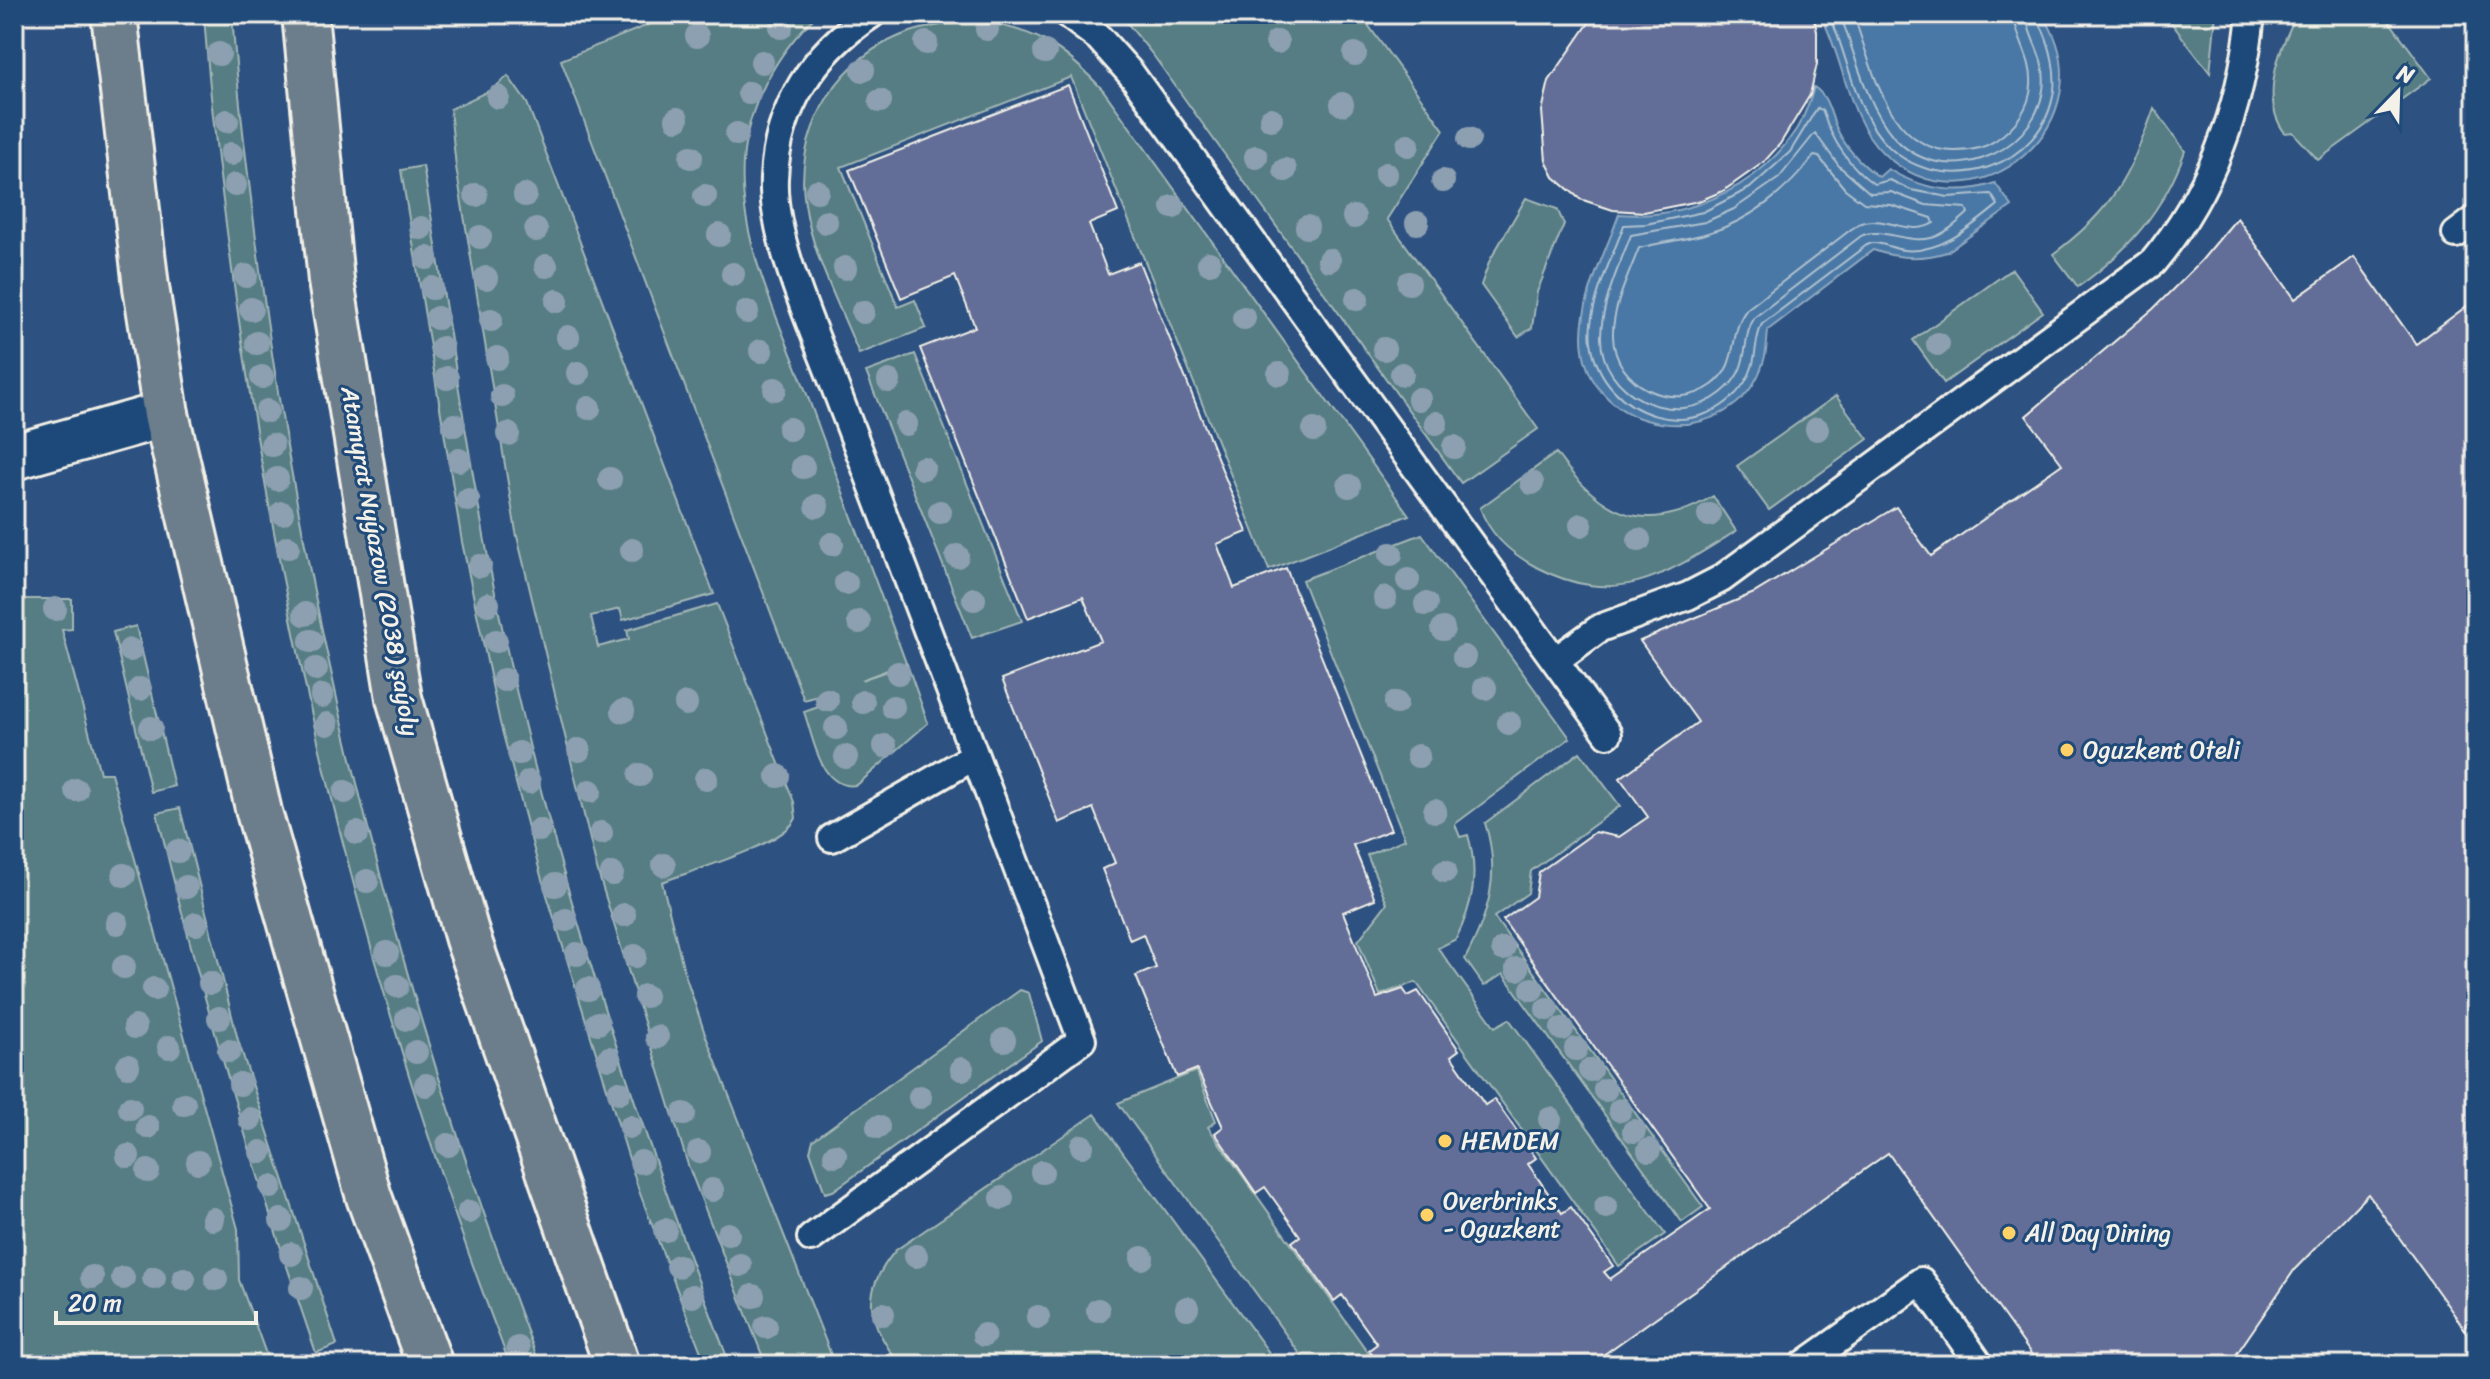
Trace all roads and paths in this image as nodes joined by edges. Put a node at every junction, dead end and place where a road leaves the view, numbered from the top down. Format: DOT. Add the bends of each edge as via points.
graph roads {
  1 [pos="114,14"];
  2 [pos="305,14"];
  3 [pos="872,14"];
  4 [pos="1067,14"];
  5 [pos="2251,14"];
  6 [pos="166,414"];
  7 [pos="14,457"];
  8 [pos="1556,660"];
  9 [pos="1608,734"];
  10 [pos="975,756"];
  11 [pos="832,838"];
  12 [pos="811,1238"];
  13 [pos="430,1365"];
  14 [pos="617,1365"];
  15 [pos="1803,1365"];
  16 [pos="1980,1365"];
  1 -- 6 [label="main road"];
  2 -- 14 [label="main road, Atamyrat Nyýazow (2038) şaýoly" via="331,281 399,698 468,939"];
  3 -- 10 [label="lane" via="831,45 792,100 775,158 776,208 804,302"];
  4 -- 8 [label="lane" via="1099,38 1132,75"];
  5 -- 8 [label="lane" via="2240,96 2191,211 2153,262 1721,579 1600,628"];
  6 -- 7 [label="street"];
  6 -- 13 [label="main road" via="276,872 369,1197"];
  8 -- 9 [label="lane"];
  10 -- 11 [label="lane"];
  10 -- 12 [label="lane" via="1082,1040"];
  15 -- 16 [label="lane" via="1921,1281"];
}
